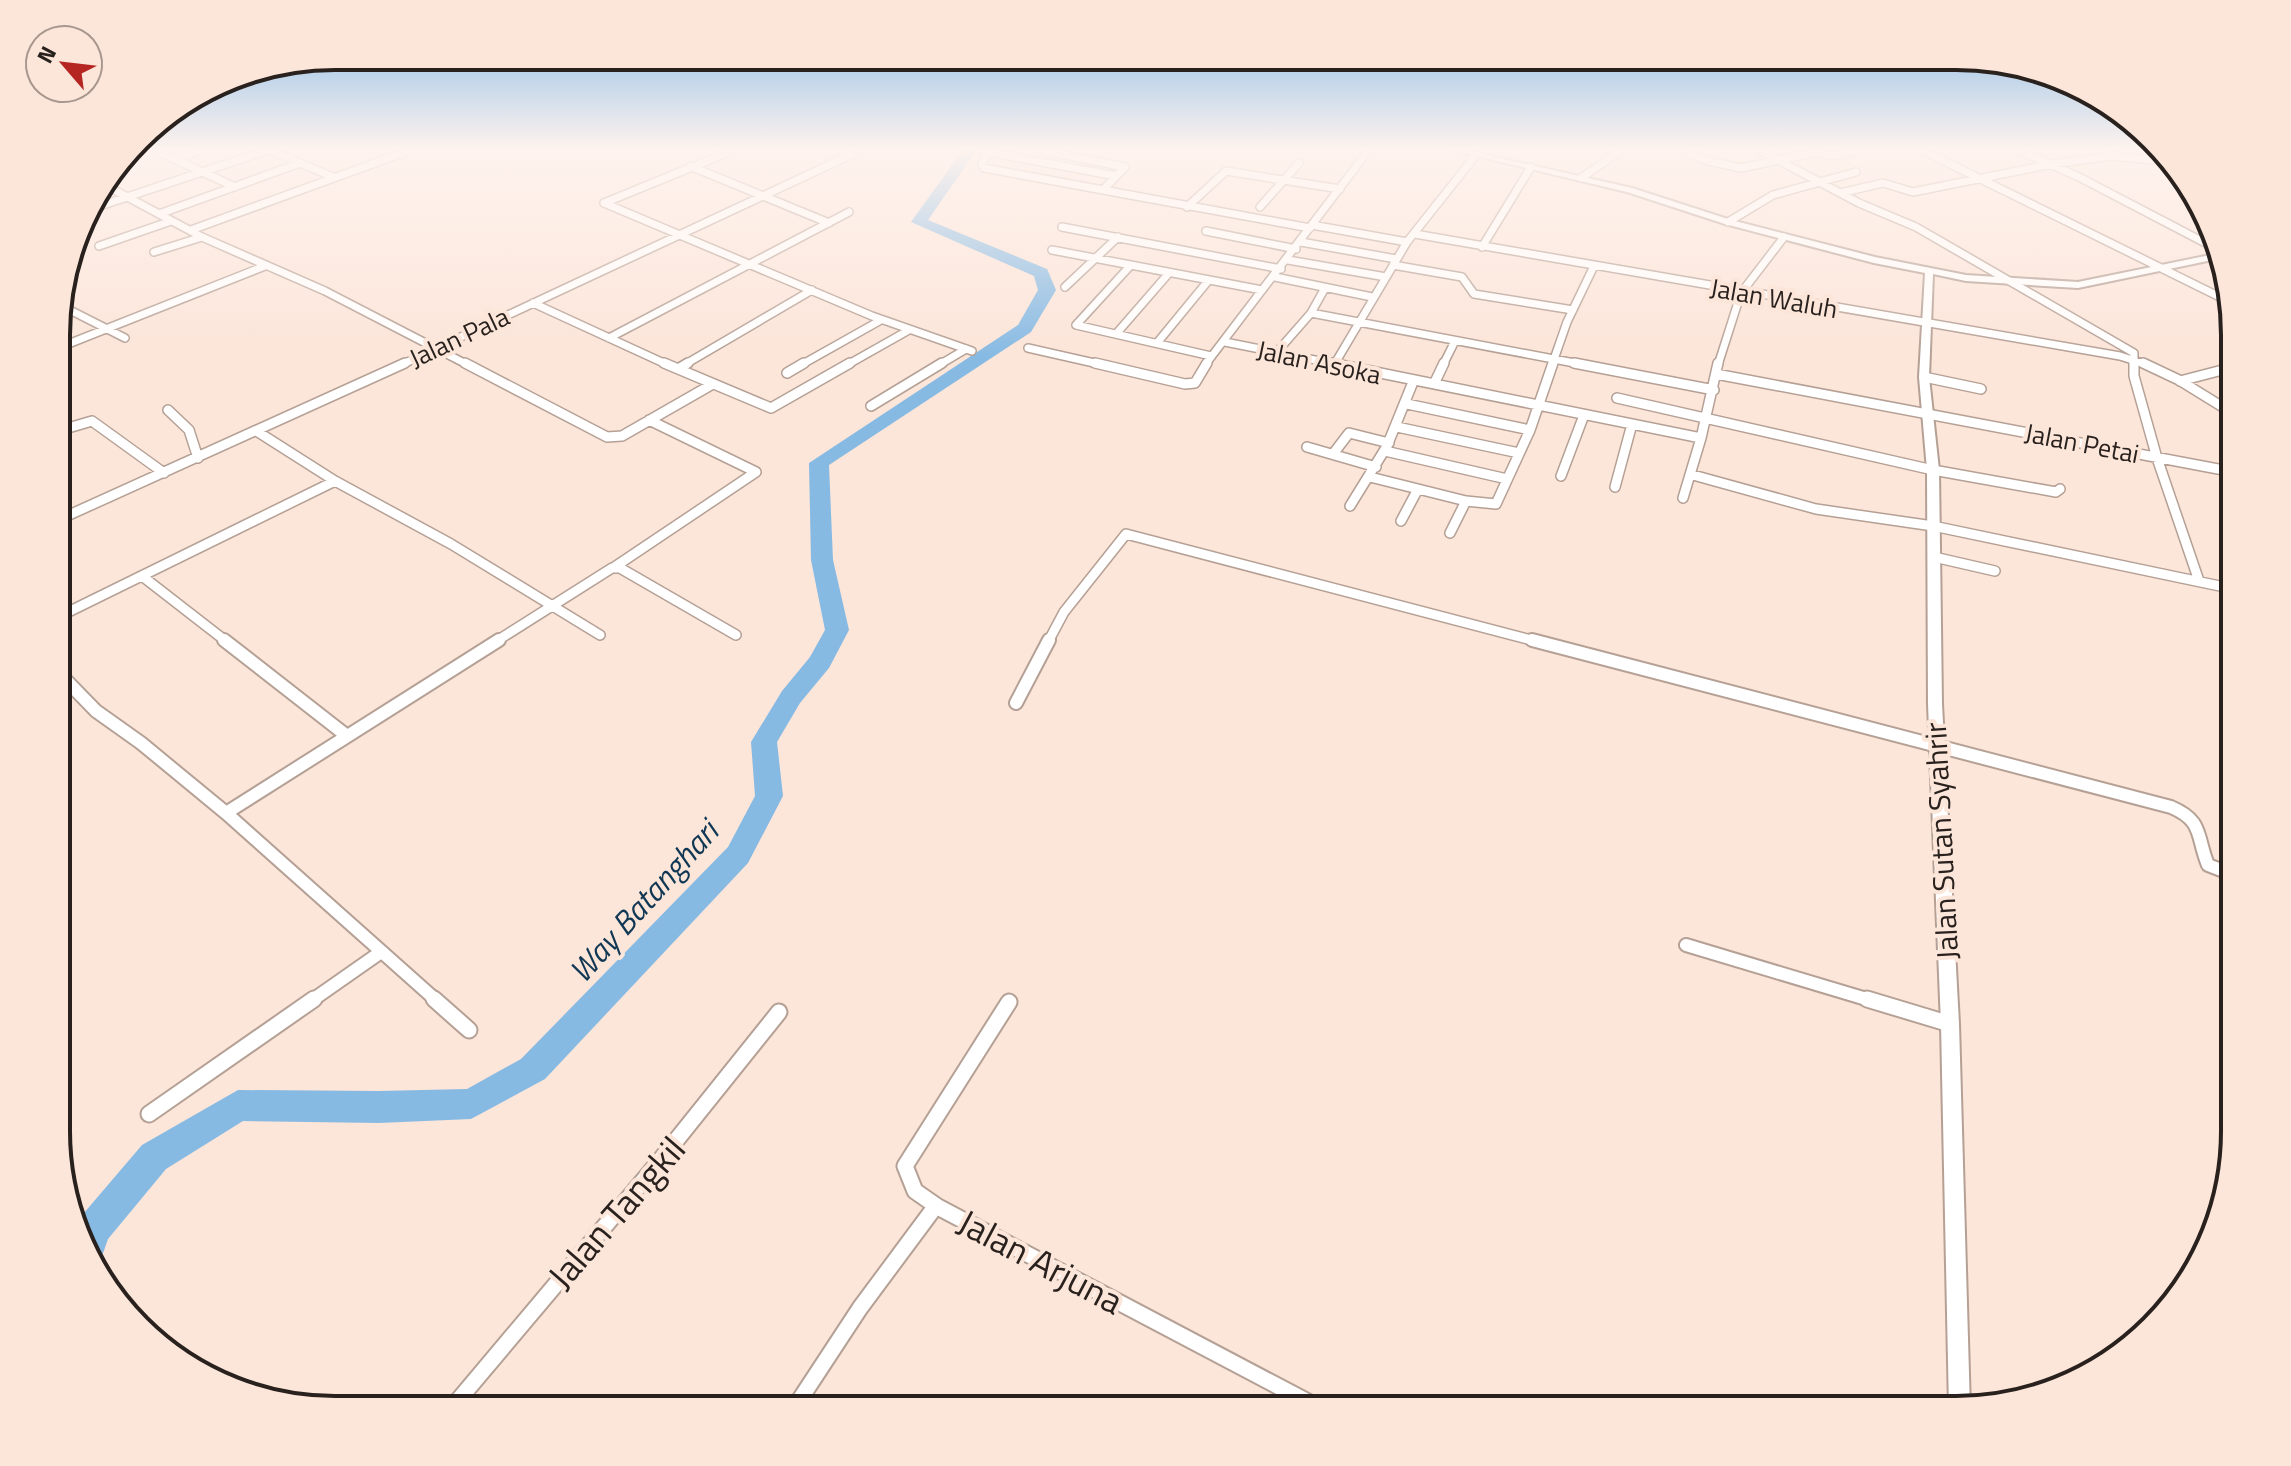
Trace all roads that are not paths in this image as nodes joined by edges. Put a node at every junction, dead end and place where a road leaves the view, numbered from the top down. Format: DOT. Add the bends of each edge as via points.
graph roads {
  1 [pos="168,219"];
  2 [pos="219,219"];
  3 [pos="642,219"];
  4 [pos="712,219"];
  5 [pos="820,219"];
  6 [pos="836,219"];
  7 [pos="1268,219"];
  8 [pos="1316,219"];
  9 [pos="1427,219"];
  10 [pos="1499,219"];
  11 [pos="1720,219"];
  12 [pos="1731,219"];
  13 [pos="1899,219"];
  14 [pos="2063,219"];
  15 [pos="2159,219"];
  16 [pos="171,221"];
  17 [pos="1728,222"];
  18 [pos="829,223"];
  19 [pos="1311,226"];
  20 [pos="1062,227"];
  21 [pos="191,230"];
  22 [pos="1206,231"];
  23 [pos="1415,234"];
  24 [pos="678,235"];
  25 [pos="202,237"];
  26 [pos="1118,237"];
  27 [pos="1784,237"];
  28 [pos="1407,242"];
  29 [pos="2204,242"];
  30 [pos="99,246"];
  31 [pos="1298,246"];
  32 [pos="1482,247"];
  33 [pos="1052,250"];
  34 [pos="154,252"];
  35 [pos="2209,258"];
  36 [pos="1098,259"];
  37 [pos="1288,260"];
  38 [pos="1395,262"];
  39 [pos="751,265"];
  40 [pos="265,266"];
  41 [pos="1130,266"];
  42 [pos="1594,266"];
  43 [pos="2161,268"];
  44 [pos="1281,269"];
  45 [pos="1169,273"];
  46 [pos="1929,273"];
  47 [pos="1275,277"];
  48 [pos="1386,277"];
  49 [pos="1208,281"];
  50 [pos="2009,282"];
  51 [pos="1065,287"];
  52 [pos="1325,288"];
  53 [pos="812,290"];
  54 [pos="1262,290"];
  55 [pos="1741,293"];
  56 [pos="2217,296"];
  57 [pos="1372,297"];
  58 [pos="533,303"];
  59 [pos="1573,310"];
  60 [pos="71,311"];
  61 [pos="1311,313"];
  62 [pos="881,320"];
  63 [pos="1358,323"];
  64 [pos="1925,323"];
  65 [pos="106,329"];
  66 [pos="909,330"];
  67 [pos="1116,334"];
  68 [pos="125,338"];
  69 [pos="609,338"];
  70 [pos="1455,341"];
  71 [pos="1225,342"];
  72 [pos="70,343"];
  73 [pos="1157,343"];
  74 [pos="1028,348"];
  75 [pos="433,350"];
  76 [pos="1276,353"];
  77 [pos="1211,356"];
  78 [pos="1553,360"];
  79 [pos="2134,360"];
  80 [pos="1334,365"];
  81 [pos="678,369"];
  82 [pos="2220,371"];
  83 [pos="787,373"];
  84 [pos="1716,374"];
  85 [pos="1924,377"];
  86 [pos="2180,381"];
  87 [pos="1413,382"];
  88 [pos="1434,384"];
  89 [pos="711,385"];
  90 [pos="1981,389"];
  91 [pos="1714,390"];
  92 [pos="1617,398"];
  93 [pos="1407,404"];
  94 [pos="2220,405"];
  95 [pos="871,406"];
  96 [pos="1538,406"];
  97 [pos="168,410"];
  98 [pos="1929,414"];
  99 [pos="1584,415"];
  100 [pos="1706,418"];
  101 [pos="649,420"];
  102 [pos="1632,424"];
  103 [pos="70,427"];
  104 [pos="1397,427"];
  105 [pos="1530,430"];
  106 [pos="258,432"];
  107 [pos="1701,438"];
  108 [pos="1307,447"];
  109 [pos="1387,447"];
  110 [pos="1519,453"];
  111 [pos="1333,454"];
  112 [pos="198,458"];
  113 [pos="2157,458"];
  114 [pos="1376,467"];
  115 [pos="2220,469"];
  116 [pos="1933,470"];
  117 [pos="164,473"];
  118 [pos="1693,475"];
  119 [pos="1561,476"];
  120 [pos="1370,477"];
  121 [pos="1507,479"];
  122 [pos="335,481"];
  123 [pos="1615,487"];
  124 [pos="1418,489"];
  125 [pos="2060,489"];
  126 [pos="1683,498"];
  127 [pos="1466,501"];
  128 [pos="1350,506"];
  129 [pos="70,515"];
  130 [pos="1401,521"];
  131 [pos="1933,526"];
  132 [pos="1450,533"];
  133 [pos="1934,557"];
  134 [pos="612,568"];
  135 [pos="1995,571"];
  136 [pos="142,576"];
  137 [pos="2199,581"];
  138 [pos="2220,586"];
  139 [pos="553,607"];
  140 [pos="70,611"];
  141 [pos="600,635"];
  142 [pos="736,635"];
  143 [pos="70,684"];
  144 [pos="1016,703"];
  145 [pos="347,736"];
  146 [pos="1937,747"];
  147 [pos="226,813"];
  148 [pos="2220,870"];
  149 [pos="1686,945"];
  150 [pos="381,952"];
  151 [pos="1009,1002"];
  152 [pos="779,1012"];
  153 [pos="1950,1024"];
  154 [pos="469,1030"];
  155 [pos="149,1114"];
  156 [pos="935,1207"];
  157 [pos="1296,1395"];
  158 [pos="1960,1395"];
  159 [pos="462,1396"];
  160 [pos="808,1396"];
  1 -- 16 [label="street"];
  2 -- 21 [label="street"];
  3 -- 24 [label="street"];
  4 -- 24 [label="street, Jalan Pala"];
  5 -- 18 [label="street"];
  6 -- 18 [label="street"];
  7 -- 19 [label="street"];
  8 -- 19 [label="street"];
  9 -- 23 [label="street"];
  10 -- 32 [label="street"];
  11 -- 17 [label="street"];
  12 -- 17 [label="street"];
  13 -- 50 [label="street"];
  14 -- 43 [label="street"];
  15 -- 29 [label="street"];
  16 -- 21 [label="street"];
  16 -- 30 [label="street"];
  17 -- 27 [label="street"];
  18 -- 39 [label="street"];
  19 -- 28 [label="street"];
  19 -- 31 [label="street"];
  20 -- 26 [label="street"];
  21 -- 25 [label="street"];
  22 -- 31 [label="street"];
  23 -- 28 [label="street"];
  23 -- 32 [label="street, Jalan Waluh"];
  24 -- 39 [label="street"];
  24 -- 58 [label="street, Jalan Pala"];
  25 -- 34 [label="street"];
  25 -- 40 [label="street"];
  26 -- 36 [label="street"];
  26 -- 44 [label="street"];
  27 -- 46 [label="street"];
  27 -- 55 [label="street"];
  28 -- 38 [label="street"];
  31 -- 37 [label="street"];
  31 -- 38 [label="street"];
  32 -- 42 [label="street, Jalan Waluh"];
  33 -- 36 [label="street"];
  35 -- 43 [label="street"];
  36 -- 41 [label="street"];
  36 -- 51 [label="street"];
  37 -- 44 [label="street"];
  37 -- 48 [label="street"];
  38 -- 48 [label="street"];
  38 -- 59 [label="street" via="1462,277 1474,294"];
  39 -- 53 [label="street"];
  39 -- 69 [label="street"];
  40 -- 65 [label="street"];
  40 -- 75 [label="street" via="325,291"];
  41 -- 45 [label="street"];
  41 -- 67 [label="street" via="1075,324"];
  42 -- 55 [label="street, Jalan Waluh"];
  42 -- 59 [label="street"];
  43 -- 50 [label="street" via="2078,285"];
  43 -- 56 [label="street"];
  44 -- 47 [label="street"];
  45 -- 49 [label="street"];
  45 -- 67 [label="street"];
  46 -- 50 [label="street"];
  46 -- 64 [label="street, Jalan Sutan Syahrir"];
  47 -- 52 [label="street"];
  47 -- 54 [label="street"];
  48 -- 57 [label="street"];
  49 -- 54 [label="street"];
  49 -- 73 [label="street"];
  50 -- 79 [label="street" via="2134,353"];
  52 -- 57 [label="street"];
  52 -- 61 [label="street"];
  53 -- 62 [label="street"];
  53 -- 81 [label="street"];
  54 -- 71 [label="street"];
  55 -- 64 [label="street, Jalan Waluh"];
  55 -- 84 [label="street"];
  57 -- 63 [label="street"];
  58 -- 69 [label="street"];
  58 -- 75 [label="street, Jalan Pala"];
  59 -- 78 [label="street"];
  60 -- 65 [label="street"];
  61 -- 63 [label="street"];
  61 -- 76 [label="street"];
  62 -- 66 [label="street"];
  62 -- 83 [label="street"];
  63 -- 70 [label="street"];
  63 -- 80 [label="street"];
  64 -- 79 [label="street, Jalan Waluh"];
  64 -- 85 [label="street, Jalan Sutan Syahrir"];
  65 -- 68 [label="street"];
  65 -- 72 [label="street"];
  66 -- 89 [label="street" via="771,408"];
  66 -- 95 [label="street" via="969,350"];
  67 -- 73 [label="street"];
  69 -- 81 [label="street"];
  70 -- 78 [label="street"];
  70 -- 88 [label="street"];
  71 -- 76 [label="street, Jalan Asoka"];
  71 -- 77 [label="street"];
  73 -- 77 [label="street"];
  74 -- 77 [label="street" via="1191,384"];
  75 -- 101 [label="street" via="607,437 622,436"];
  75 -- 106 [label="street, Jalan Pala"];
  76 -- 80 [label="street, Jalan Asoka"];
  78 -- 91 [label="street"];
  78 -- 96 [label="street"];
  79 -- 86 [label="street"];
  79 -- 113 [label="street"];
  80 -- 87 [label="street, Jalan Asoka"];
  81 -- 89 [label="street"];
  82 -- 86 [label="street"];
  84 -- 91 [label="street"];
  84 -- 98 [label="street, Jalan Petai"];
  85 -- 90 [label="street"];
  85 -- 98 [label="street, Jalan Sutan Syahrir"];
  86 -- 94 [label="street"];
  87 -- 88 [label="street, Jalan Asoka"];
  87 -- 93 [label="street"];
  88 -- 96 [label="street, Jalan Asoka"];
  89 -- 101 [label="street"];
  91 -- 100 [label="street"];
  92 -- 100 [label="street"];
  93 -- 104 [label="street"];
  93 -- 105 [label="street"];
  96 -- 99 [label="street, Jalan Asoka"];
  96 -- 105 [label="street"];
  97 -- 112 [label="street" via="186,424"];
  98 -- 113 [label="street, Jalan Petai"];
  98 -- 116 [label="street, Jalan Sutan Syahrir"];
  99 -- 102 [label="street, Jalan Asoka"];
  99 -- 119 [label="street"];
  100 -- 107 [label="street"];
  100 -- 116 [label="street"];
  101 -- 134 [label="street" via="756,472"];
  102 -- 107 [label="street, Jalan Asoka"];
  102 -- 123 [label="street"];
  103 -- 117 [label="street" via="92,421"];
  104 -- 109 [label="street"];
  104 -- 110 [label="street"];
  105 -- 110 [label="street"];
  106 -- 112 [label="street, Jalan Pala"];
  106 -- 122 [label="street"];
  107 -- 118 [label="street"];
  108 -- 111 [label="street"];
  109 -- 111 [label="street" via="1349,433"];
  109 -- 114 [label="street"];
  109 -- 121 [label="street"];
  110 -- 121 [label="street"];
  111 -- 114 [label="street"];
  112 -- 117 [label="street, Jalan Pala"];
  113 -- 115 [label="street, Jalan Petai"];
  113 -- 137 [label="street"];
  114 -- 120 [label="street"];
  116 -- 125 [label="street"];
  116 -- 131 [label="street, Jalan Sutan Syahrir"];
  117 -- 129 [label="street, Jalan Pala"];
  118 -- 126 [label="street"];
  118 -- 131 [label="street" via="1816,509"];
  120 -- 124 [label="street"];
  120 -- 128 [label="street"];
  121 -- 127 [label="street" via="1496,504"];
  122 -- 136 [label="street"];
  122 -- 139 [label="street"];
  124 -- 127 [label="street"];
  124 -- 130 [label="street"];
  127 -- 132 [label="street"];
  131 -- 133 [label="street, Jalan Sutan Syahrir"];
  131 -- 137 [label="street"];
  133 -- 135 [label="street"];
  133 -- 146 [label="street, Jalan Sutan Syahrir"];
  134 -- 139 [label="street"];
  134 -- 142 [label="street"];
  136 -- 140 [label="street"];
  136 -- 145 [label="street"];
  137 -- 138 [label="street"];
  139 -- 141 [label="street"];
  139 -- 145 [label="street"];
  143 -- 147 [label="street" via="96,711"];
  144 -- 146 [label="street" via="1064,612 1126,534"];
  145 -- 147 [label="street"];
  146 -- 148 [label="street" via="2190,814 2208,865"];
  146 -- 153 [label="street, Jalan Sutan Syahrir"];
  147 -- 150 [label="street"];
  149 -- 153 [label="street"];
  150 -- 154 [label="street"];
  150 -- 155 [label="street"];
  151 -- 156 [label="street" via="905,1166 910,1183"];
  152 -- 159 [label="street, Jalan Tangkil" via="701,1114"];
  153 -- 158 [label="street, Jalan Sutan Syahrir"];
  156 -- 157 [label="street, Jalan Arjuna"];
  156 -- 160 [label="street, Jalan Arjuna" via="860,1308"];
}
